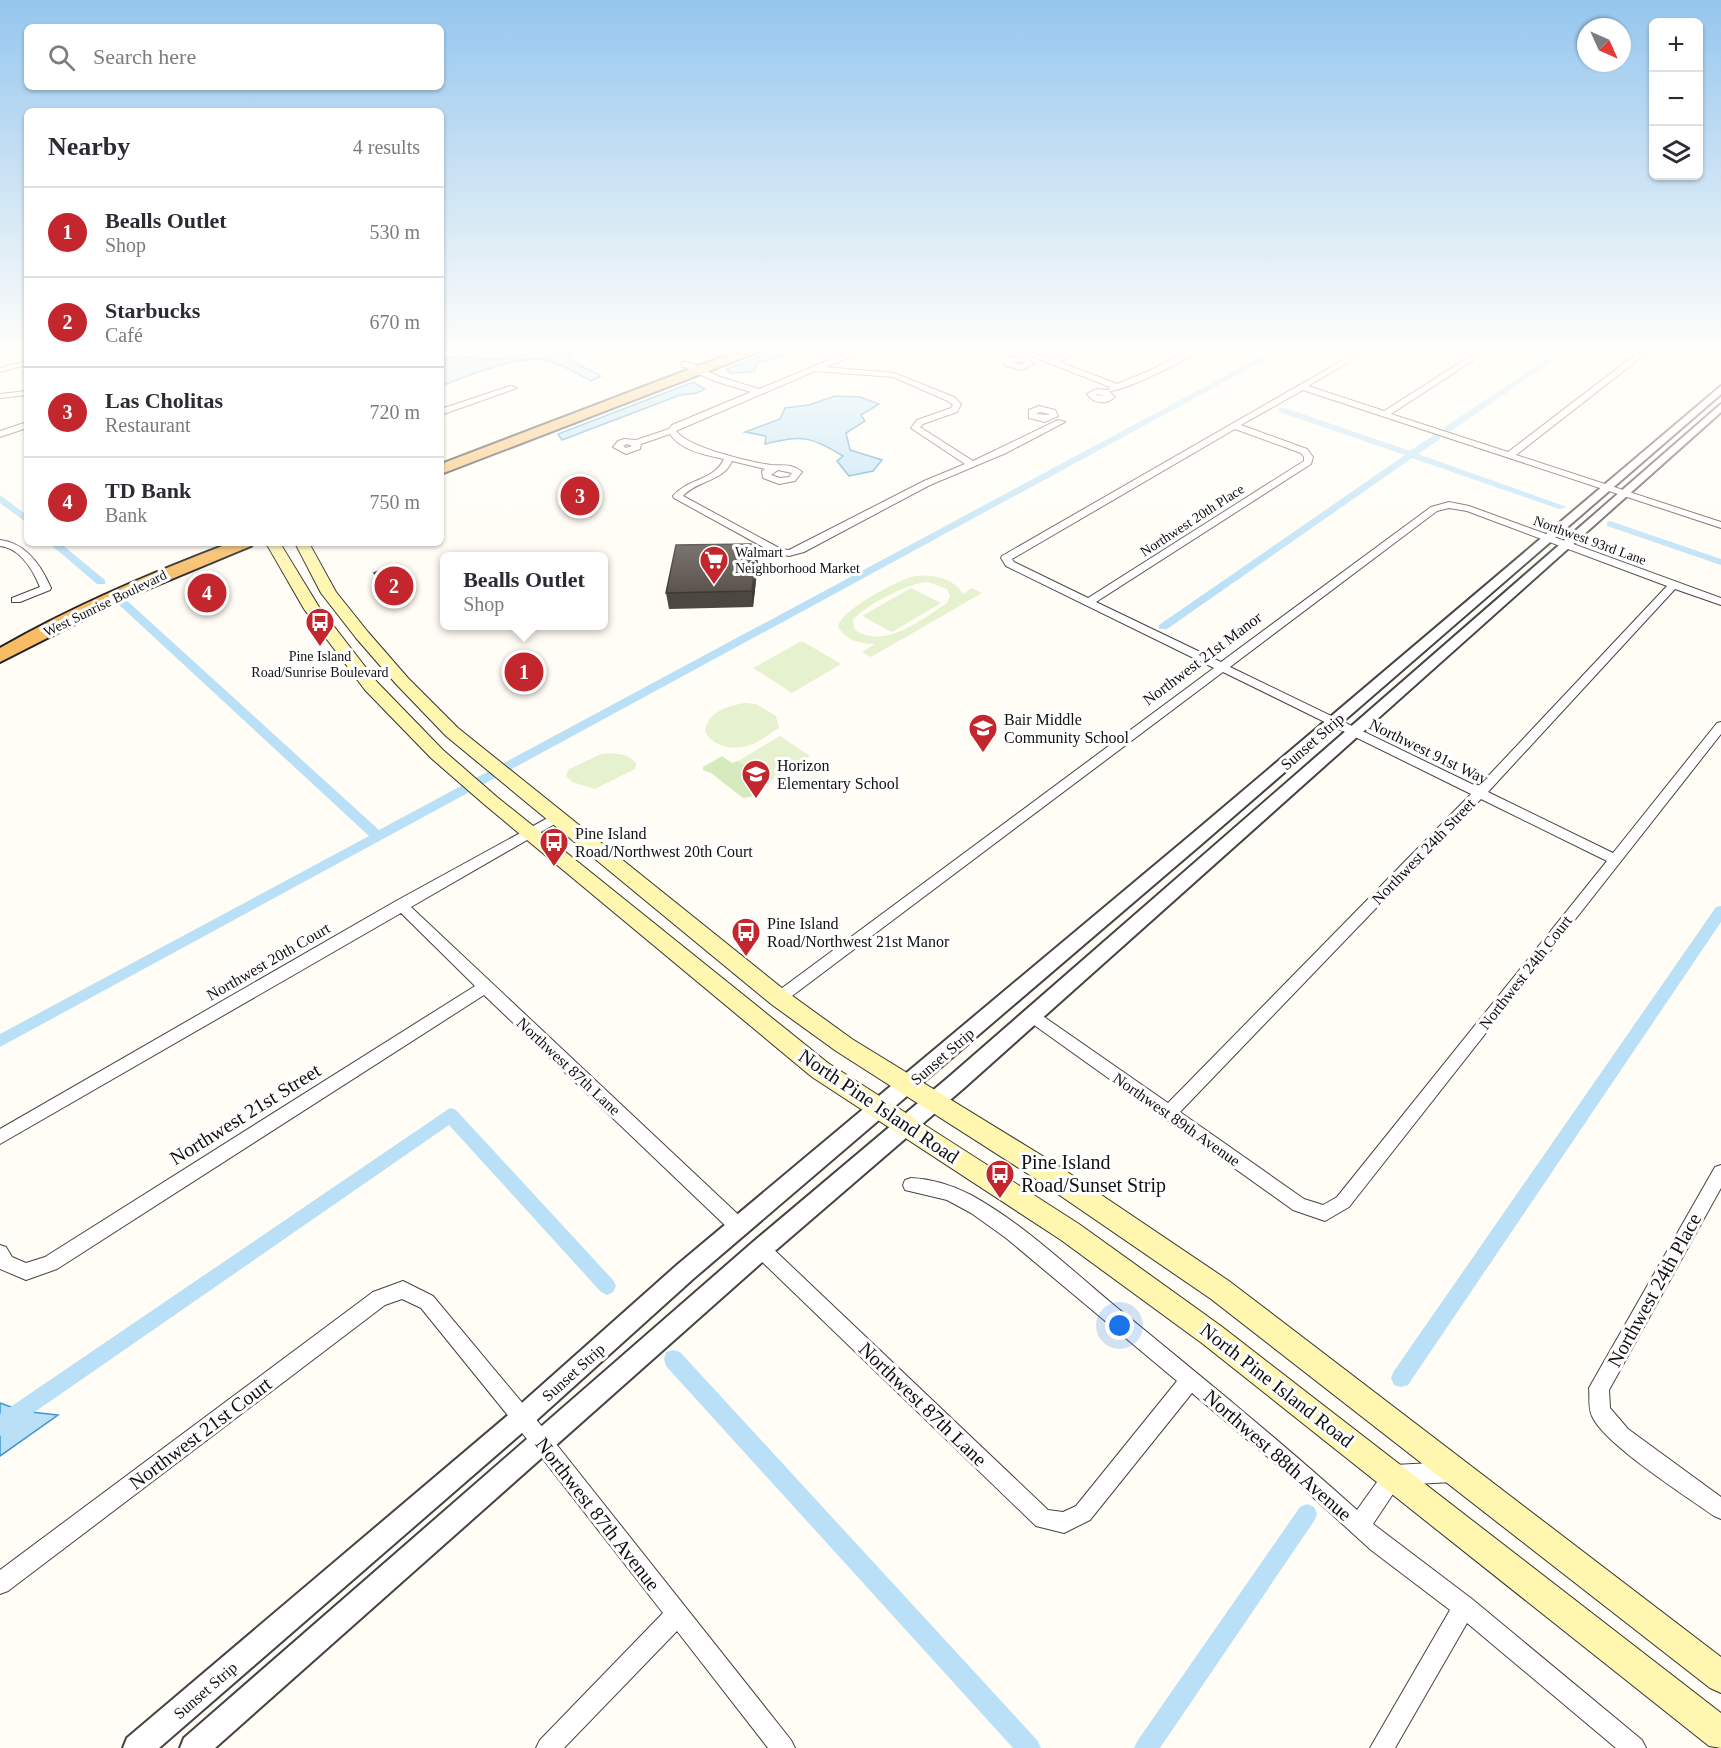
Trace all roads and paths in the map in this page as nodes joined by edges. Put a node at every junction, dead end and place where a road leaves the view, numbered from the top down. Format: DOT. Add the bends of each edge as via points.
graph roads {
  1 [pos="15,430"];
  2 [pos="511,430"];
  3 [pos="538,430"];
  4 [pos="917,430"];
  5 [pos="1038,430"];
  6 [pos="1229,430"];
  7 [pos="1245,430"];
  8 [pos="1432,430"];
  9 [pos="1543,430"];
  10 [pos="1673,430"];
  11 [pos="1695,430"];
  12 [pos="672,431"];
  13 [pos="0,434"];
  14 [pos="636,443"];
  15 [pos="444,453"];
  16 [pos="1510,455"];
  17 [pos="729,459"];
  18 [pos="972,464"];
  19 [pos="444,468"];
  20 [pos="772,468"];
  21 [pos="1606,487"];
  22 [pos="1623,493"];
  23 [pos="1449,506"];
  24 [pos="1721,525"];
  25 [pos="1547,538"];
  26 [pos="0,543"];
  27 [pos="1564,545"];
  28 [pos="201,546"];
  29 [pos="236,546"];
  30 [pos="275,546"];
  31 [pos="304,546"];
  32 [pos="139,579"];
  33 [pos="1674,584"];
  34 [pos="16,600"];
  35 [pos="1721,602"];
  36 [pos="1087,603"];
  37 [pos="85,604"];
  38 [pos="0,641"];
  39 [pos="0,656"];
  40 [pos="1219,668"];
  41 [pos="1332,723"];
  42 [pos="1721,726"];
  43 [pos="1352,732"];
  44 [pos="1479,794"];
  45 [pos="555,818"];
  46 [pos="531,832"];
  47 [pos="1615,859"];
  48 [pos="401,905"];
  49 [pos="485,987"];
  50 [pos="778,998"];
  51 [pos="1032,1016"];
  52 [pos="907,1086"];
  53 [pos="934,1103"];
  54 [pos="879,1109"];
  55 [pos="1169,1113"];
  56 [pos="906,1127"];
  57 [pos="0,1137"];
  58 [pos="1721,1172"];
  59 [pos="911,1185"];
  60 [pos="1325,1213"];
  61 [pos="738,1226"];
  62 [pos="761,1249"];
  63 [pos="0,1253"];
  64 [pos="404,1290"];
  65 [pos="1191,1379"];
  66 [pos="522,1418"];
  67 [pos="542,1442"];
  68 [pos="1457,1472"];
  69 [pos="1394,1475"];
  70 [pos="1721,1509"];
  71 [pos="1359,1526"];
  72 [pos="0,1583"];
  73 [pos="1464,1607"];
  74 [pos="677,1615"];
  75 [pos="1721,1677"];
  76 [pos="1721,1734"];
  77 [pos="137,1748"];
  78 [pos="194,1748"];
  79 [pos="548,1748"];
  80 [pos="783,1748"];
  81 [pos="1382,1748"];
  82 [pos="1634,1748"];
  1 -- 13 [label="street"];
  2 -- 15 [label="highway"];
  3 -- 19 [label="highway"];
  4 -- 18 [label="street"];
  5 -- 18 [label="street"];
  6 -- 36 [label="street, Northwest 91st Way" via="1006,558 1010,564"];
  7 -- 36 [label="street, Northwest 20th Place" via="1304,451 1308,462"];
  8 -- 16 [label="street"];
  9 -- 16 [label="street"];
  10 -- 21 [label="street, Sunset Strip"];
  11 -- 22 [label="street, Sunset Strip"];
  12 -- 14 [label="street"];
  12 -- 17 [label="street" via="681,442"];
  16 -- 21 [label="street"];
  17 -- 18 [label="street" via="723,470 683,489 679,498 778,551 789,552"];
  17 -- 20 [label="street"];
  21 -- 22 [label="street"];
  21 -- 25 [label="street, Sunset Strip"];
  22 -- 24 [label="street"];
  22 -- 27 [label="street, Sunset Strip"];
  23 -- 25 [label="street, Northwest 93rd Lane" via="1468,509"];
  23 -- 40 [label="street, Northwest 21st Manor" via="1434,509"];
  25 -- 27 [label="street, Northwest 93rd Lane"];
  25 -- 41 [label="street, Sunset Strip"];
  26 -- 34 [label="street" via="20,550 46,588"];
  27 -- 33 [label="street, Northwest 93rd Lane"];
  27 -- 43 [label="street, Sunset Strip"];
  28 -- 32 [label="highway, West Sunrise Boulevard"];
  29 -- 32 [label="highway, West Sunrise Boulevard"];
  30 -- 46 [label="main road, North Pine Island Road" via="312,609 387,704"];
  31 -- 45 [label="main road, North Pine Island Road" via="329,593 418,698 452,732"];
  32 -- 37 [label="highway, West Sunrise Boulevard"];
  33 -- 35 [label="street, Northwest 93rd Lane"];
  33 -- 44 [label="street, Northwest 24th Street"];
  36 -- 40 [label="street, Northwest 91st Way"];
  37 -- 38 [label="highway, West Sunrise Boulevard"];
  37 -- 39 [label="highway, West Sunrise Boulevard"];
  40 -- 41 [label="street, Northwest 91st Way"];
  40 -- 50 [label="street, Northwest 21st Manor"];
  41 -- 43 [label="street, Northwest 91st Way"];
  41 -- 52 [label="street, Sunset Strip"];
  42 -- 47 [label="street, Northwest 24th Court"];
  43 -- 44 [label="street, Northwest 91st Way"];
  43 -- 51 [label="street, Sunset Strip"];
  44 -- 47 [label="street, Northwest 91st Way"];
  44 -- 55 [label="street, Northwest 24th Street"];
  45 -- 46 [label="street, Northwest 20th Court"];
  45 -- 50 [label="main road, North Pine Island Road"];
  46 -- 48 [label="street, Northwest 20th Court"];
  46 -- 54 [label="main road, North Pine Island Road" via="812,1063"];
  47 -- 60 [label="street, Northwest 24th Court" via="1343,1202"];
  48 -- 49 [label="street, Northwest 87th Lane"];
  48 -- 57 [label="street, Northwest 20th Court"];
  49 -- 61 [label="street, Northwest 87th Lane"];
  49 -- 63 [label="street, Northwest 21st Street" via="51,1263 26,1272 6,1263"];
  50 -- 52 [label="main road, North Pine Island Road"];
  51 -- 53 [label="street, Sunset Strip"];
  51 -- 55 [label="street, Northwest 89th Avenue"];
  52 -- 53 [label="main road, North Pine Island Road"];
  52 -- 54 [label="street, Sunset Strip"];
  53 -- 56 [label="street, Sunset Strip"];
  53 -- 68 [label="main road, North Pine Island Road" via="1045,1170 1220,1290"];
  54 -- 56 [label="main road, North Pine Island Road"];
  54 -- 61 [label="street, Sunset Strip"];
  55 -- 60 [label="street, Northwest 89th Avenue" via="1299,1205"];
  56 -- 62 [label="street, Sunset Strip"];
  56 -- 69 [label="main road, North Pine Island Road" via="1070,1232"];
  58 -- 70 [label="street, Northwest 24th Place" via="1599,1388 1600,1412 1621,1436"];
  59 -- 65 [label="street, Northwest 88th Avenue" via="933,1186 972,1203"];
  61 -- 66 [label="street, Sunset Strip"];
  62 -- 65 [label="street, Northwest 87th Lane" via="1043,1519 1064,1523 1083,1513"];
  62 -- 67 [label="street, Sunset Strip"];
  64 -- 66 [label="street, Northwest 87th Avenue" via="427,1302"];
  64 -- 72 [label="street, Northwest 21st Court" via="379,1298"];
  65 -- 71 [label="street, Northwest 88th Avenue"];
  66 -- 67 [label="street, Northwest 87th Avenue"];
  66 -- 77 [label="street, Sunset Strip"];
  67 -- 74 [label="street, Northwest 87th Avenue"];
  67 -- 78 [label="street, Sunset Strip"];
  68 -- 69 [label="street"];
  68 -- 75 [label="main road, North Pine Island Road"];
  69 -- 71 [label="street"];
  69 -- 76 [label="main road, North Pine Island Road"];
  71 -- 73 [label="street, Northwest 88th Avenue"];
  73 -- 81 [label="street"];
  73 -- 82 [label="street, Northwest 88th Avenue"];
  74 -- 79 [label="street"];
  74 -- 80 [label="street, Northwest 87th Avenue"];
}
